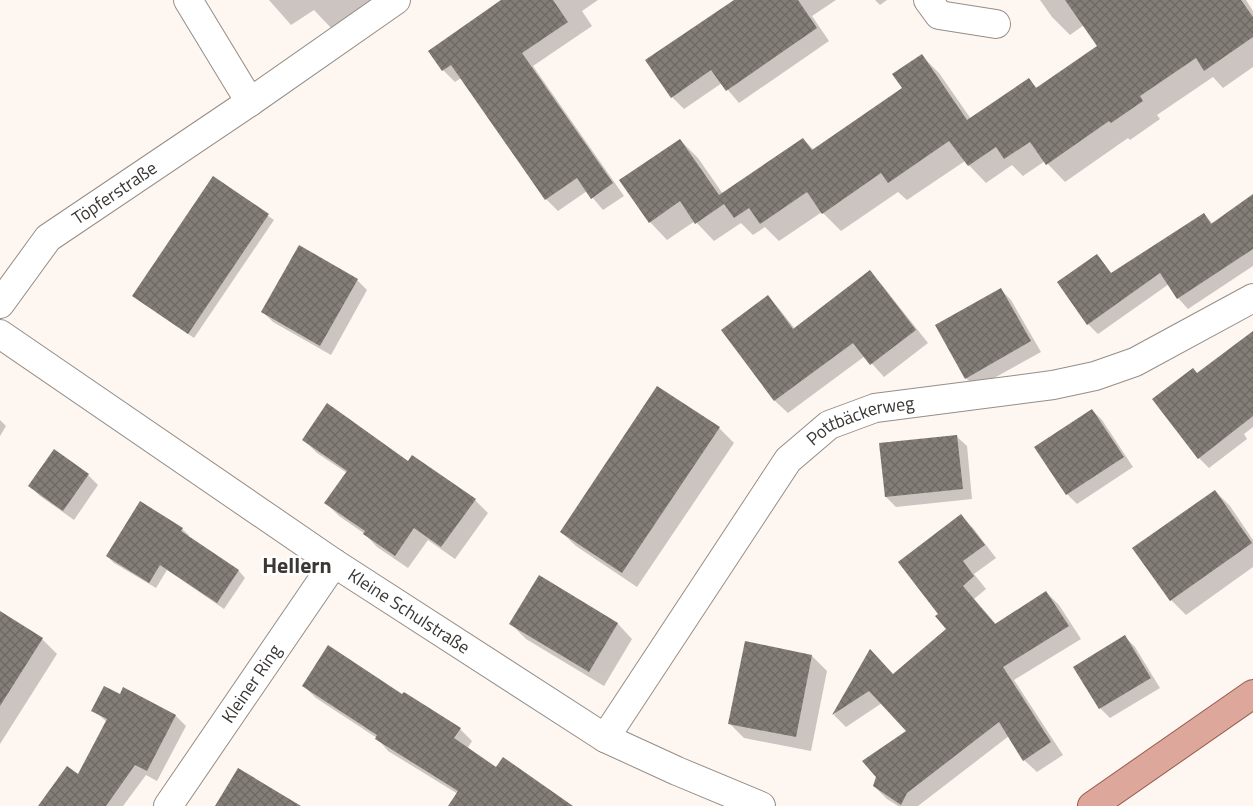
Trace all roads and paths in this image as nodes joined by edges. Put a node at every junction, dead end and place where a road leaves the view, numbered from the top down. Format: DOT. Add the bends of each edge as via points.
graph roads {
  1 [pos="188,0"];
  2 [pos="396,0"];
  3 [pos="928,0"];
  4 [pos="996,24"];
  5 [pos="250,102"];
  6 [pos="1253,298"];
  7 [pos="0,304"];
  8 [pos="0,334"];
  9 [pos="334,562"];
  10 [pos="1253,694"];
  11 [pos="605,738"];
  12 [pos="168,806"];
  13 [pos="762,806"];
  14 [pos="1092,806"];
  1 -- 5 [label="street"];
  2 -- 5 [label="street, Töpferstraße"];
  3 -- 4 [label="street" via="939,16"];
  5 -- 7 [label="street, Töpferstraße" via="48,238"];
  6 -- 11 [label="street, Pottbäckerweg" via="1134,362 1095,376 1053,385 875,408 829,425 788,460"];
  8 -- 9 [label="street, Kleine Schulstraße"];
  9 -- 11 [label="street, Kleine Schulstraße"];
  9 -- 12 [label="street, Kleiner Ring"];
  10 -- 14 [label="main road"];
  11 -- 13 [label="street, Kleine Schulstraße"];
}
